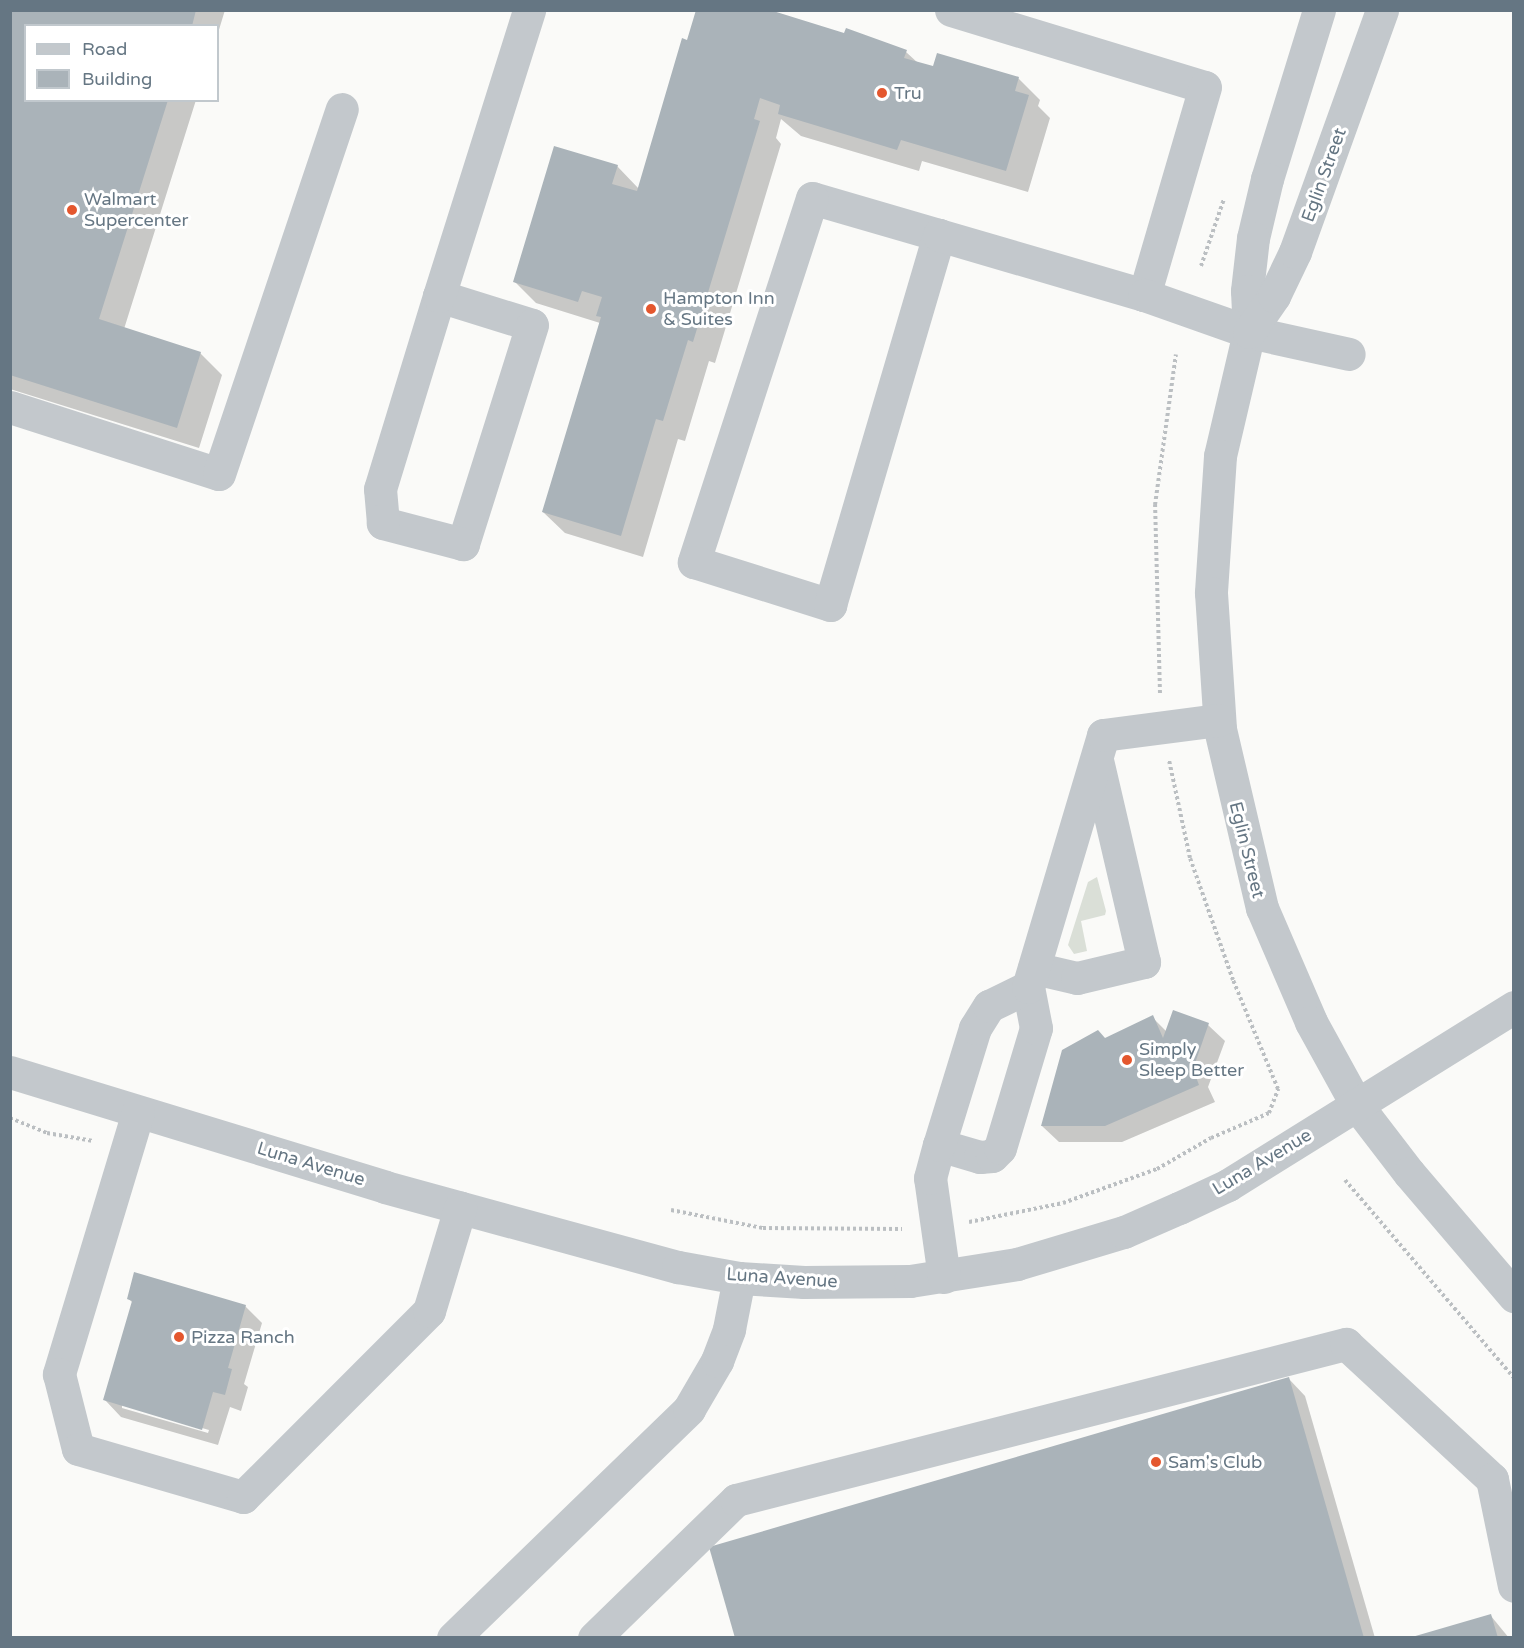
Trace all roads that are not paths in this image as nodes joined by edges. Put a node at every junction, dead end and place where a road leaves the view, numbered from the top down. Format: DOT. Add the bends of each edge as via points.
graph roads {
  1 [pos="529,10"];
  2 [pos="951,10"];
  3 [pos="1319,10"];
  4 [pos="1382,10"];
  5 [pos="342,109"];
  6 [pos="939,235"];
  7 [pos="1144,295"];
  8 [pos="439,296"];
  9 [pos="1249,332"];
  10 [pos="1349,354"];
  11 [pos="10,407"];
  12 [pos="1219,720"];
  13 [pos="1096,758"];
  14 [pos="1031,978"];
  15 [pos="1511,1011"];
  16 [pos="10,1072"];
  17 [pos="1356,1104"];
  18 [pos="138,1112"];
  19 [pos="939,1145"];
  20 [pos="460,1208"];
  21 [pos="944,1277"];
  22 [pos="739,1278"];
  23 [pos="1514,1296"];
  24 [pos="1514,1586"];
  25 [pos="453,1638"];
  26 [pos="594,1638"];
  1 -- 8 [label="street"];
  2 -- 7 [label="street" via="1205,87"];
  3 -- 9 [label="street, Eglin Street" via="1253,238 1247,291"];
  4 -- 9 [label="street, Eglin Street" via="1295,252 1274,296"];
  5 -- 11 [label="street" via="219,474"];
  6 -- 6 [label="street" via="830,605 694,562 812,198"];
  6 -- 7 [label="street"];
  7 -- 9 [label="street"];
  8 -- 8 [label="street" via="380,489 383,524 463,544 532,325"];
  9 -- 10 [label="street"];
  9 -- 12 [label="street, Eglin Street" via="1220,456 1213,525 1213,663"];
  12 -- 13 [label="street" via="1103,735"];
  12 -- 17 [label="street, Eglin Street" via="1262,908 1311,1022"];
  13 -- 14 [label="street"];
  13 -- 14 [label="street" via="1144,962 1077,978"];
  14 -- 19 [label="street" via="989,1006 975,1028"];
  14 -- 19 [label="street" via="1036,1028 1000,1148 992,1156 980,1157"];
  15 -- 17 [label="street, Luna Avenue"];
  16 -- 18 [label="street, Luna Avenue"];
  17 -- 21 [label="street, Luna Avenue" via="1228,1185 1124,1232 1017,1264"];
  17 -- 23 [label="street, Eglin Street"];
  18 -- 20 [label="street, Luna Avenue"];
  18 -- 20 [label="street" via="59,1374 78,1449 243,1497 429,1311"];
  19 -- 21 [label="street" via="930,1178"];
  20 -- 22 [label="street, Luna Avenue" via="637,1256"];
  21 -- 22 [label="street, Luna Avenue" via="862,1283"];
  22 -- 25 [label="street" via="729,1329 717,1361 689,1409"];
  24 -- 26 [label="street" via="1492,1479 1346,1344 736,1500"];
}
